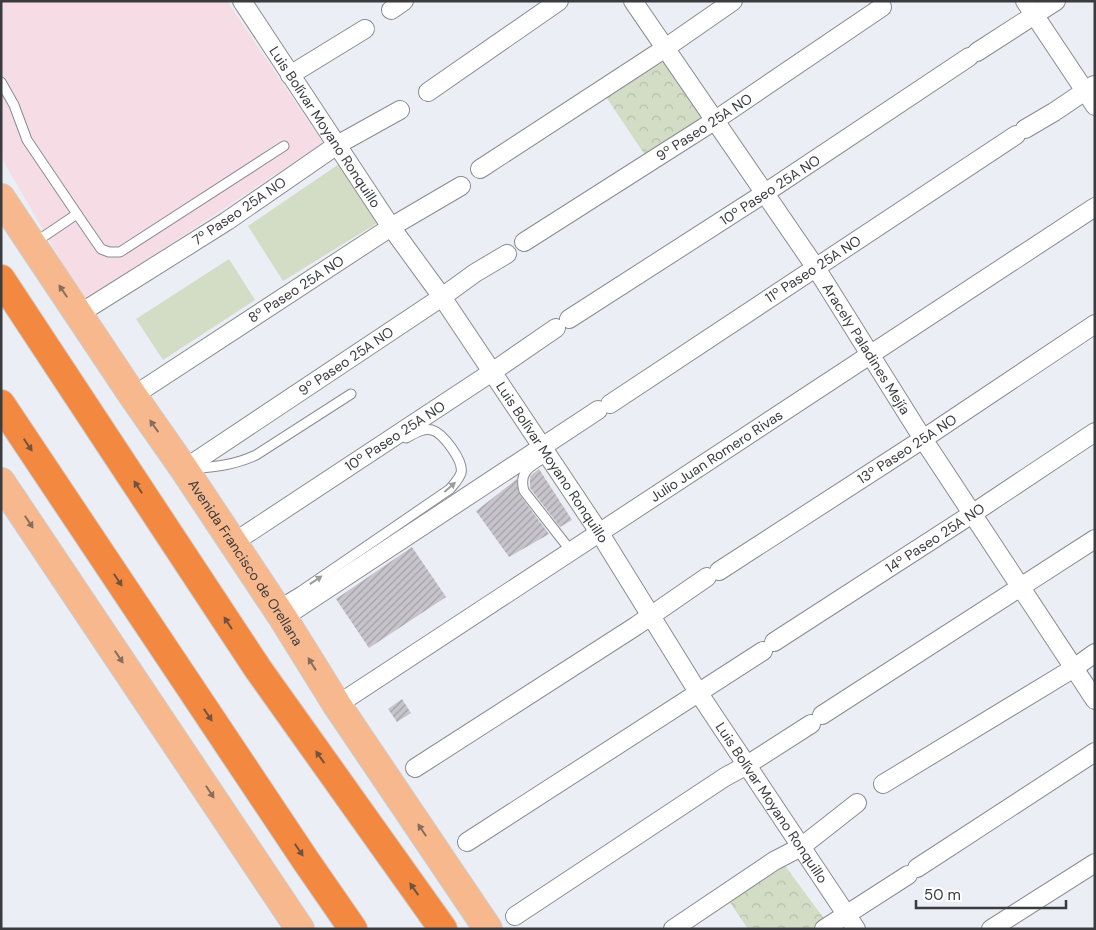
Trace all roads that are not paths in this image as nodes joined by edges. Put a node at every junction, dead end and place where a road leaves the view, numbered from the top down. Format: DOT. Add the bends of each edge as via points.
graph roads {
  1 [pos="242,1"];
  2 [pos="559,1"];
  3 [pos="633,1"];
  4 [pos="733,1"];
  5 [pos="1025,1"];
  6 [pos="1056,1"];
  7 [pos="882,6"];
  8 [pos="1035,16"];
  9 [pos="365,29"];
  10 [pos="664,49"];
  11 [pos="290,75"];
  12 [pos="1,82"];
  13 [pos="1090,88"];
  14 [pos="428,92"];
  15 [pos="1095,106"];
  16 [pos="400,110"];
  17 [pos="714,121"];
  18 [pos="336,145"];
  19 [pos="284,146"];
  20 [pos="480,169"];
  21 [pos="461,186"];
  22 [pos="765,193"];
  23 [pos="1,198"];
  24 [pos="1095,207"];
  25 [pos="77,214"];
  26 [pos="391,227"];
  27 [pos="524,242"];
  28 [pos="32,244"];
  29 [pos="507,254"];
  30 [pos="816,268"];
  31 [pos="1,279"];
  32 [pos="442,297"];
  33 [pos="79,314"];
  34 [pos="1095,324"];
  35 [pos="871,354"];
  36 [pos="492,372"];
  37 [pos="350,394"];
  38 [pos="133,396"];
  39 [pos="1,404"];
  40 [pos="1095,432"];
  41 [pos="923,439"];
  42 [pos="545,452"];
  43 [pos="184,469"];
  44 [pos="1,482"];
  45 [pos="972,514"];
  46 [pos="599,532"];
  47 [pos="1095,539"];
  48 [pos="235,547"];
  49 [pos="571,551"];
  50 [pos="1021,588"];
  51 [pos="279,612"];
  52 [pos="651,615"];
  53 [pos="1095,653"];
  54 [pos="1074,668"];
  55 [pos="698,692"];
  56 [pos="1095,700"];
  57 [pos="338,705"];
  58 [pos="1095,752"];
  59 [pos="747,766"];
  60 [pos="415,768"];
  61 [pos="883,784"];
  62 [pos="857,803"];
  63 [pos="467,842"];
  64 [pos="801,847"];
  65 [pos="1095,863"];
  66 [pos="515,916"];
  67 [pos="851,921"];
  68 [pos="300,929"];
  69 [pos="353,929"];
  70 [pos="442,929"];
  71 [pos="488,929"];
  72 [pos="673,929"];
  73 [pos="824,929"];
  74 [pos="992,929"];
  1 -- 11 [label="street, Luis Bolívar Moyano Ronquillo"];
  2 -- 14 [label="street"];
  3 -- 10 [label="street, Aracely Paladines Mejía"];
  4 -- 10 [label="street"];
  5 -- 8 [label="street"];
  6 -- 8 [label="street, 10º Paseo 25A NO"];
  7 -- 17 [label="street, 9º Paseo 25A NO"];
  8 -- 13 [label="street"];
  8 -- 22 [label="street, 10º Paseo 25A NO"];
  9 -- 11 [label="street"];
  10 -- 17 [label="street, Aracely Paladines Mejía"];
  10 -- 20 [label="street"];
  11 -- 18 [label="street, Luis Bolívar Moyano Ronquillo"];
  12 -- 25 [label="lane" via="28,140"];
  13 -- 15 [label="street"];
  13 -- 30 [label="street, 11º Paseo 25A NO"];
  16 -- 18 [label="street, 7º Paseo 25A NO"];
  17 -- 22 [label="street, Aracely Paladines Mejía"];
  17 -- 27 [label="street, 9º Paseo 25A NO"];
  18 -- 26 [label="street, Luis Bolívar Moyano Ronquillo"];
  18 -- 33 [label="street, 7º Paseo 25A NO" via="227,221"];
  19 -- 25 [label="lane" via="120,252 101,248"];
  21 -- 26 [label="street, 8º Paseo 25A NO"];
  22 -- 30 [label="street, Aracely Paladines Mejía"];
  22 -- 36 [label="street, 10º Paseo 25A NO"];
  23 -- 28 [label="main road, Avenida Francisco de Orellana"];
  24 -- 35 [label="street, Julio Juan Romero Rivas"];
  25 -- 28 [label="lane"];
  26 -- 32 [label="street, Luis Bolívar Moyano Ronquillo"];
  26 -- 38 [label="street, 8º Paseo 25A NO"];
  33 -- 28 [label="main road, Avenida Francisco de Orellana, one-way"];
  29 -- 32 [label="street, 9º Paseo 25A NO"];
  30 -- 35 [label="street, Aracely Paladines Mejía"];
  30 -- 42 [label="street, 11º Paseo 25A NO" via="604,407"];
  70 -- 31 [label="highway, one-way" via="258,669"];
  32 -- 36 [label="street, Luis Bolívar Moyano Ronquillo"];
  32 -- 43 [label="street, 9º Paseo 25A NO"];
  33 -- 38 [label="main road, Avenida Francisco de Orellana"];
  34 -- 41 [label="street, 13º Paseo 25A NO"];
  35 -- 41 [label="street, Aracely Paladines Mejía"];
  35 -- 46 [label="street, Julio Juan Romero Rivas"];
  36 -- 42 [label="street, Luis Bolívar Moyano Ronquillo"];
  36 -- 48 [label="street, 10º Paseo 25A NO"];
  37 -- 43 [label="lane" via="250,458 220,466"];
  43 -- 38 [label="main road, Avenida Francisco de Orellana, one-way"];
  39 -- 69 [label="highway, one-way"];
  40 -- 45 [label="street, 14º Paseo 25A NO"];
  41 -- 45 [label="street, Aracely Paladines Mejía"];
  41 -- 52 [label="street, 13º Paseo 25A NO"];
  42 -- 46 [label="street, Luis Bolívar Moyano Ronquillo"];
  42 -- 49 [label="lane" via="523,476 524,491"];
  42 -- 51 [label="street, 11º Paseo 25A NO"];
  43 -- 48 [label="main road, Avenida Francisco de Orellana"];
  44 -- 68 [label="main road, one-way"];
  45 -- 50 [label="street, Aracely Paladines Mejía"];
  45 -- 55 [label="street, 14º Paseo 25A NO"];
  46 -- 49 [label="street, Julio Juan Romero Rivas"];
  46 -- 52 [label="street, Luis Bolívar Moyano Ronquillo"];
  47 -- 50 [label="street"];
  48 -- 51 [label="main road, Avenida Francisco de Orellana"];
  51 -- 48 [label="lane, one-way" via="301,591 450,488 462,471 454,451 439,433 431,430 415,433"];
  49 -- 57 [label="street, Julio Juan Romero Rivas"];
  50 -- 54 [label="street, Aracely Paladines Mejía"];
  50 -- 59 [label="street"];
  57 -- 51 [label="main road, Avenida Francisco de Orellana, one-way"];
  52 -- 55 [label="street, Luis Bolívar Moyano Ronquillo"];
  52 -- 60 [label="street, 13º Paseo 25A NO"];
  53 -- 54 [label="street"];
  54 -- 56 [label="street, Aracely Paladines Mejía"];
  54 -- 61 [label="street"];
  55 -- 59 [label="street, Luis Bolívar Moyano Ronquillo"];
  55 -- 63 [label="street, 14º Paseo 25A NO"];
  71 -- 57 [label="main road, Avenida Francisco de Orellana, one-way"];
  58 -- 67 [label="street" via="912,872"];
  59 -- 64 [label="street, Luis Bolívar Moyano Ronquillo"];
  59 -- 66 [label="street" via="725,777"];
  62 -- 64 [label="street"];
  64 -- 67 [label="street, Luis Bolívar Moyano Ronquillo"];
  64 -- 72 [label="street" via="774,861"];
  65 -- 74 [label="street"];
  67 -- 73 [label="street"];
}
